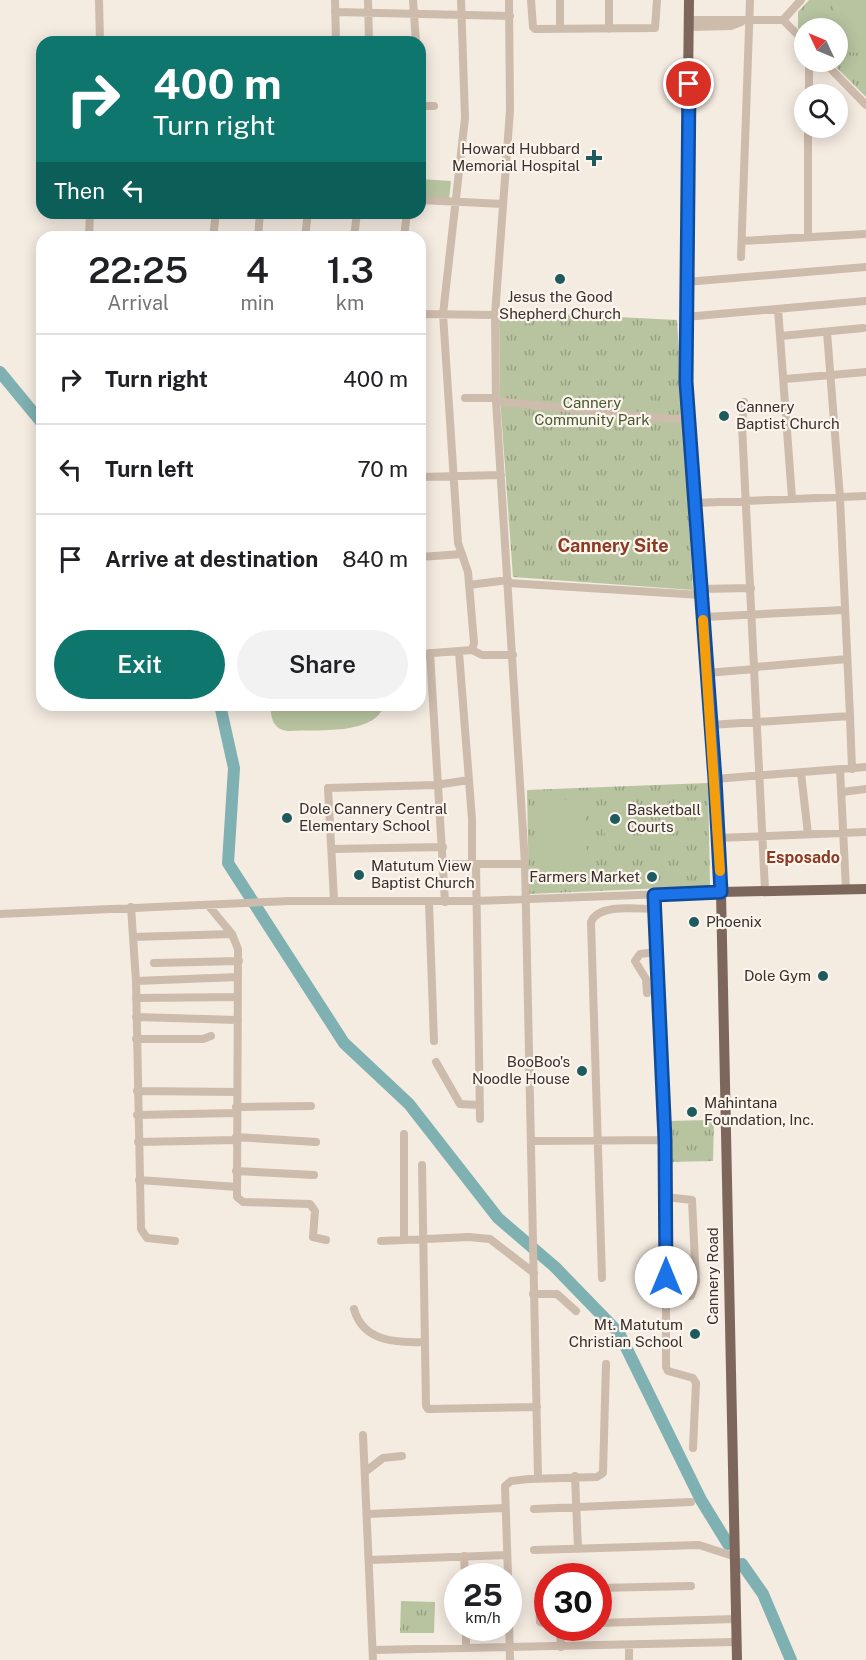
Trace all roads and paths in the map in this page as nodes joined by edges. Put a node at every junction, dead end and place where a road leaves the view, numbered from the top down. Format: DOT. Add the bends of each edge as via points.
graph roads {
  1 [pos="99,0"];
  2 [pos="335,0"];
  3 [pos="368,0"];
  4 [pos="413,0"];
  5 [pos="461,0"];
  6 [pos="509,0"];
  7 [pos="531,0"];
  8 [pos="560,0"];
  9 [pos="609,0"];
  10 [pos="657,0"];
  11 [pos="690,0"];
  12 [pos="750,0"];
  13 [pos="801,0"];
  14 [pos="335,12"];
  15 [pos="369,13"];
  16 [pos="415,14"];
  17 [pos="461,14"];
  18 [pos="510,16"];
  19 [pos="783,20"];
  20 [pos="746,22"];
  21 [pos="689,24"];
  22 [pos="609,28"];
  23 [pos="560,29"];
  24 [pos="794,31"];
  25 [pos="100,36"];
  26 [pos="336,36"];
  27 [pos="369,36"];
  28 [pos="416,36"];
  29 [pos="834,72"];
  30 [pos="866,105"];
  31 [pos="426,106"];
  32 [pos="434,106"];
  33 [pos="808,138"];
  34 [pos="426,200"];
  35 [pos="454,201"];
  36 [pos="503,204"];
  37 [pos="866,234"];
  38 [pos="808,237"];
  39 [pos="742,241"];
  40 [pos="741,257"];
  41 [pos="866,267"];
  42 [pos="686,282"];
  43 [pos="866,301"];
  44 [pos="778,309"];
  45 [pos="426,314"];
  46 [pos="443,314"];
  47 [pos="495,315"];
  48 [pos="685,317"];
  49 [pos="863,328"];
  50 [pos="827,332"];
  51 [pos="781,336"];
  52 [pos="866,372"];
  53 [pos="828,376"];
  54 [pos="785,379"];
  55 [pos="465,398"];
  56 [pos="496,400"];
  57 [pos="744,402"];
  58 [pos="688,418"];
  59 [pos="501,475"];
  60 [pos="453,476"];
  61 [pos="426,477"];
  62 [pos="866,496"];
  63 [pos="792,498"];
  64 [pos="840,498"];
  65 [pos="747,499"];
  66 [pos="694,502"];
  67 [pos="462,554"];
  68 [pos="426,557"];
  69 [pos="508,582"];
  70 [pos="469,585"];
  71 [pos="751,588"];
  72 [pos="701,592"];
  73 [pos="844,610"];
  74 [pos="752,614"];
  75 [pos="703,617"];
  76 [pos="472,650"];
  77 [pos="459,652"];
  78 [pos="426,653"];
  79 [pos="430,653"];
  80 [pos="513,655"];
  81 [pos="847,659"];
  82 [pos="755,668"];
  83 [pos="707,673"];
  84 [pos="850,716"];
  85 [pos="758,722"];
  86 [pos="710,725"];
  87 [pos="866,767"];
  88 [pos="840,769"];
  89 [pos="852,769"];
  90 [pos="801,773"];
  91 [pos="759,777"];
  92 [pos="715,779"];
  93 [pos="469,780"];
  94 [pos="436,785"];
  95 [pos="866,789"];
  96 [pos="842,792"];
  97 [pos="843,832"];
  98 [pos="866,832"];
  99 [pos="808,834"];
  100 [pos="763,836"];
  101 [pos="718,838"];
  102 [pos="443,848"];
  103 [pos="332,849"];
  104 [pos="444,864"];
  105 [pos="474,864"];
  106 [pos="525,864"];
  107 [pos="866,889"];
  108 [pos="765,890"];
  109 [pos="846,890"];
  110 [pos="721,892"];
  111 [pos="654,895"];
  112 [pos="526,899"];
  113 [pos="334,900"];
  114 [pos="475,901"];
  115 [pos="429,902"];
  116 [pos="445,902"];
  117 [pos="207,905"];
  118 [pos="131,907"];
  119 [pos="654,909"];
  120 [pos="0,914"];
  121 [pos="232,934"];
  122 [pos="133,937"];
  123 [pos="656,952"];
  124 [pos="238,961"];
  125 [pos="154,963"];
  126 [pos="238,976"];
  127 [pos="136,981"];
  128 [pos="647,993"];
  129 [pos="238,997"];
  130 [pos="136,998"];
  131 [pos="136,1017"];
  132 [pos="238,1020"];
  133 [pos="210,1036"];
  134 [pos="136,1039"];
  135 [pos="434,1041"];
  136 [pos="436,1062"];
  137 [pos="137,1091"];
  138 [pos="237,1092"];
  139 [pos="480,1105"];
  140 [pos="311,1106"];
  141 [pos="236,1110"];
  142 [pos="137,1115"];
  143 [pos="480,1119"];
  144 [pos="404,1134"];
  145 [pos="236,1139"];
  146 [pos="599,1140"];
  147 [pos="665,1140"];
  148 [pos="532,1141"];
  149 [pos="138,1142"];
  150 [pos="316,1142"];
  151 [pos="422,1165"];
  152 [pos="236,1171"];
  153 [pos="314,1175"];
  154 [pos="139,1180"];
  155 [pos="237,1187"];
  156 [pos="666,1197"];
  157 [pos="326,1240"];
  158 [pos="405,1240"];
  159 [pos="422,1240"];
  160 [pos="174,1241"];
  161 [pos="381,1241"];
  162 [pos="534,1273"];
  163 [pos="602,1278"];
  164 [pos="533,1294"];
  165 [pos="666,1297"];
  166 [pos="354,1309"];
  167 [pos="576,1311"];
  168 [pos="425,1342"];
  169 [pos="606,1364"];
  170 [pos="537,1407"];
  171 [pos="363,1435"];
  172 [pos="693,1448"];
  173 [pos="402,1456"];
  174 [pos="365,1472"];
  175 [pos="576,1476"];
  176 [pos="538,1478"];
  177 [pos="691,1502"];
  178 [pos="577,1507"];
  179 [pos="505,1508"];
  180 [pos="534,1509"];
  181 [pos="368,1514"];
  182 [pos="578,1549"];
  183 [pos="534,1550"];
  184 [pos="507,1555"];
  185 [pos="464,1556"];
  186 [pos="734,1556"];
  187 [pos="370,1560"];
  188 [pos="464,1563"];
  189 [pos="507,1563"];
  190 [pos="691,1586"];
  191 [pos="612,1588"];
  192 [pos="736,1618"];
  193 [pos="612,1622"];
  194 [pos="466,1641"];
  195 [pos="510,1641"];
  196 [pos="561,1641"];
  197 [pos="736,1642"];
  198 [pos="629,1645"];
  199 [pos="510,1647"];
  200 [pos="561,1647"];
  201 [pos="466,1648"];
  202 [pos="373,1650"];
  203 [pos="373,1660"];
  204 [pos="510,1660"];
  205 [pos="629,1660"];
  206 [pos="737,1660"];
  1 -- 25 [label="street"];
  2 -- 14 [label="street"];
  3 -- 15 [label="street"];
  4 -- 16 [label="street"];
  5 -- 17 [label="street"];
  6 -- 18 [label="street"];
  7 -- 23 [label="street" via="533,28"];
  8 -- 23 [label="street"];
  9 -- 22 [label="street"];
  10 -- 22 [label="street" via="656,27"];
  11 -- 21 [label="main road, Cannery Road"];
  12 -- 20 [label="street"];
  13 -- 19 [label="street"];
  14 -- 15 [label="street"];
  14 -- 26 [label="street"];
  15 -- 16 [label="street"];
  15 -- 27 [label="street"];
  16 -- 17 [label="street"];
  16 -- 28 [label="street"];
  17 -- 18 [label="street"];
  17 -- 35 [label="street" via="465,118"];
  18 -- 36 [label="street" via="510,110"];
  19 -- 20 [label="street"];
  19 -- 24 [label="street"];
  20 -- 21 [label="street" via="731,19"];
  20 -- 39 [label="street"];
  21 -- 42 [label="main road, Cannery Road"];
  22 -- 23 [label="street"];
  29 -- 30 [label="street"];
  31 -- 32 [label="street"];
  33 -- 38 [label="street"];
  34 -- 35 [label="street"];
  35 -- 36 [label="street"];
  35 -- 46 [label="street"];
  36 -- 47 [label="street"];
  37 -- 38 [label="street"];
  38 -- 39 [label="street"];
  39 -- 40 [label="street"];
  41 -- 42 [label="street"];
  42 -- 48 [label="main road, Cannery Road"];
  43 -- 44 [label="street"];
  44 -- 48 [label="street"];
  44 -- 51 [label="street"];
  45 -- 46 [label="street"];
  46 -- 47 [label="street"];
  46 -- 60 [label="street"];
  47 -- 56 [label="street"];
  48 -- 58 [label="main road, Cannery Road"];
  49 -- 50 [label="street"];
  50 -- 51 [label="street"];
  50 -- 53 [label="street"];
  51 -- 54 [label="street"];
  52 -- 53 [label="street"];
  53 -- 54 [label="street"];
  53 -- 64 [label="street"];
  54 -- 63 [label="street"];
  55 -- 56 [label="street"];
  56 -- 58 [label="street"];
  56 -- 59 [label="street"];
  57 -- 65 [label="street"];
  58 -- 66 [label="main road, Cannery Road"];
  59 -- 60 [label="street"];
  59 -- 69 [label="street"];
  60 -- 61 [label="street"];
  60 -- 67 [label="street"];
  62 -- 64 [label="street"];
  63 -- 64 [label="street"];
  63 -- 65 [label="street"];
  64 -- 73 [label="street"];
  65 -- 66 [label="street"];
  65 -- 71 [label="street"];
  66 -- 72 [label="main road, Cannery Road"];
  67 -- 68 [label="street"];
  67 -- 70 [label="street"];
  69 -- 70 [label="street"];
  69 -- 72 [label="street"];
  69 -- 80 [label="street"];
  70 -- 76 [label="street"];
  71 -- 72 [label="street"];
  71 -- 74 [label="street"];
  72 -- 75 [label="main road, Cannery Road"];
  73 -- 74 [label="street"];
  73 -- 81 [label="street"];
  74 -- 75 [label="street"];
  74 -- 82 [label="street"];
  75 -- 83 [label="main road, Cannery Road"];
  76 -- 77 [label="street"];
  76 -- 80 [label="street" via="482,655"];
  77 -- 79 [label="street"];
  77 -- 93 [label="street"];
  78 -- 79 [label="street"];
  79 -- 94 [label="street"];
  80 -- 106 [label="street"];
  81 -- 82 [label="street"];
  81 -- 84 [label="street"];
  82 -- 83 [label="street"];
  82 -- 85 [label="street"];
  83 -- 86 [label="main road, Cannery Road"];
  84 -- 85 [label="street"];
  84 -- 89 [label="street"];
  85 -- 86 [label="street"];
  85 -- 91 [label="street"];
  86 -- 92 [label="main road, Cannery Road"];
  87 -- 89 [label="street"];
  88 -- 89 [label="street"];
  88 -- 90 [label="street"];
  88 -- 96 [label="street"];
  90 -- 91 [label="street"];
  90 -- 99 [label="street"];
  91 -- 92 [label="street"];
  91 -- 100 [label="street"];
  92 -- 101 [label="main road, Cannery Road"];
  93 -- 94 [label="street"];
  93 -- 105 [label="street"];
  94 -- 102 [label="street"];
  94 -- 103 [label="street" via="328,788"];
  95 -- 96 [label="street"];
  96 -- 97 [label="street"];
  97 -- 98 [label="street"];
  97 -- 99 [label="street"];
  97 -- 109 [label="street"];
  99 -- 100 [label="street"];
  100 -- 101 [label="street"];
  100 -- 108 [label="street"];
  101 -- 110 [label="main road, Cannery Road"];
  102 -- 103 [label="street"];
  102 -- 104 [label="street"];
  103 -- 113 [label="street"];
  104 -- 105 [label="street"];
  104 -- 116 [label="street"];
  105 -- 106 [label="street"];
  105 -- 114 [label="street"];
  106 -- 112 [label="street"];
  107 -- 109 [label="main road"];
  108 -- 109 [label="main road"];
  108 -- 110 [label="main road"];
  110 -- 111 [label="street"];
  110 -- 186 [label="main road, Cannery Road"];
  111 -- 112 [label="street"];
  111 -- 119 [label="street"];
  112 -- 114 [label="street"];
  112 -- 148 [label="street"];
  113 -- 115 [label="street"];
  113 -- 117 [label="street"];
  114 -- 116 [label="street"];
  114 -- 139 [label="street"];
  115 -- 116 [label="street"];
  115 -- 135 [label="street"];
  117 -- 118 [label="street"];
  117 -- 121 [label="street"];
  118 -- 120 [label="street"];
  118 -- 122 [label="street"];
  119 -- 123 [label="street"];
  119 -- 146 [label="street" via="609,910 596,915 591,922"];
  121 -- 122 [label="street"];
  121 -- 124 [label="street"];
  122 -- 127 [label="street"];
  123 -- 128 [label="street" via="640,954 635,961 646,979"];
  123 -- 147 [label="street"];
  124 -- 125 [label="street"];
  124 -- 126 [label="street"];
  126 -- 127 [label="street"];
  126 -- 129 [label="street"];
  127 -- 130 [label="street"];
  129 -- 130 [label="street"];
  129 -- 132 [label="street"];
  130 -- 131 [label="street"];
  131 -- 132 [label="street"];
  131 -- 134 [label="street"];
  132 -- 138 [label="street"];
  133 -- 134 [label="street"];
  134 -- 137 [label="street"];
  136 -- 139 [label="street" via="460,1104"];
  137 -- 138 [label="street"];
  137 -- 142 [label="street"];
  138 -- 141 [label="street"];
  139 -- 143 [label="street"];
  140 -- 141 [label="street"];
  141 -- 142 [label="street"];
  141 -- 145 [label="street"];
  142 -- 149 [label="street"];
  144 -- 158 [label="street"];
  145 -- 149 [label="street"];
  145 -- 150 [label="street"];
  145 -- 152 [label="street"];
  146 -- 147 [label="street"];
  146 -- 148 [label="street"];
  146 -- 163 [label="street"];
  147 -- 156 [label="street"];
  148 -- 162 [label="street"];
  149 -- 154 [label="street"];
  151 -- 159 [label="street"];
  152 -- 153 [label="street"];
  152 -- 155 [label="street"];
  154 -- 155 [label="street"];
  154 -- 160 [label="street" via="143,1234 154,1240"];
  155 -- 157 [label="street" via="237,1197 243,1202 313,1205 313,1237"];
  156 -- 165 [label="street"];
  156 -- 165 [label="street" via="692,1200 696,1282 691,1296"];
  158 -- 159 [label="street"];
  158 -- 161 [label="street"];
  159 -- 162 [label="street" via="490,1239"];
  159 -- 168 [label="street"];
  162 -- 164 [label="street"];
  164 -- 167 [label="street" via="557,1294"];
  164 -- 170 [label="street"];
  165 -- 172 [label="street" via="667,1370 693,1378 696,1383"];
  166 -- 168 [label="street" via="358,1321 380,1338 391,1342"];
  168 -- 170 [label="street" via="427,1408"];
  169 -- 175 [label="street" via="605,1469 597,1477"];
  170 -- 176 [label="street"];
  171 -- 174 [label="street"];
  173 -- 174 [label="street" via="383,1458"];
  174 -- 181 [label="street"];
  175 -- 176 [label="street"];
  175 -- 178 [label="street"];
  176 -- 179 [label="street" via="508,1483"];
  177 -- 178 [label="street"];
  178 -- 180 [label="street"];
  178 -- 182 [label="street"];
  179 -- 181 [label="street"];
  179 -- 184 [label="street"];
  181 -- 187 [label="street"];
  182 -- 183 [label="street"];
  182 -- 186 [label="street" via="699,1545"];
  184 -- 185 [label="street"];
  184 -- 189 [label="street"];
  185 -- 187 [label="street"];
  185 -- 188 [label="street"];
  186 -- 192 [label="main road, Cannery Road"];
  187 -- 202 [label="street"];
  190 -- 191 [label="street"];
  192 -- 193 [label="street"];
  192 -- 197 [label="main road, Cannery Road"];
  194 -- 201 [label="street"];
  195 -- 199 [label="street"];
  196 -- 200 [label="street"];
  197 -- 198 [label="street"];
  197 -- 206 [label="main road, Cannery Road"];
  198 -- 200 [label="street"];
  198 -- 205 [label="street"];
  199 -- 200 [label="street"];
  199 -- 201 [label="street"];
  199 -- 204 [label="street"];
  201 -- 202 [label="street"];
  202 -- 203 [label="street"];
}
